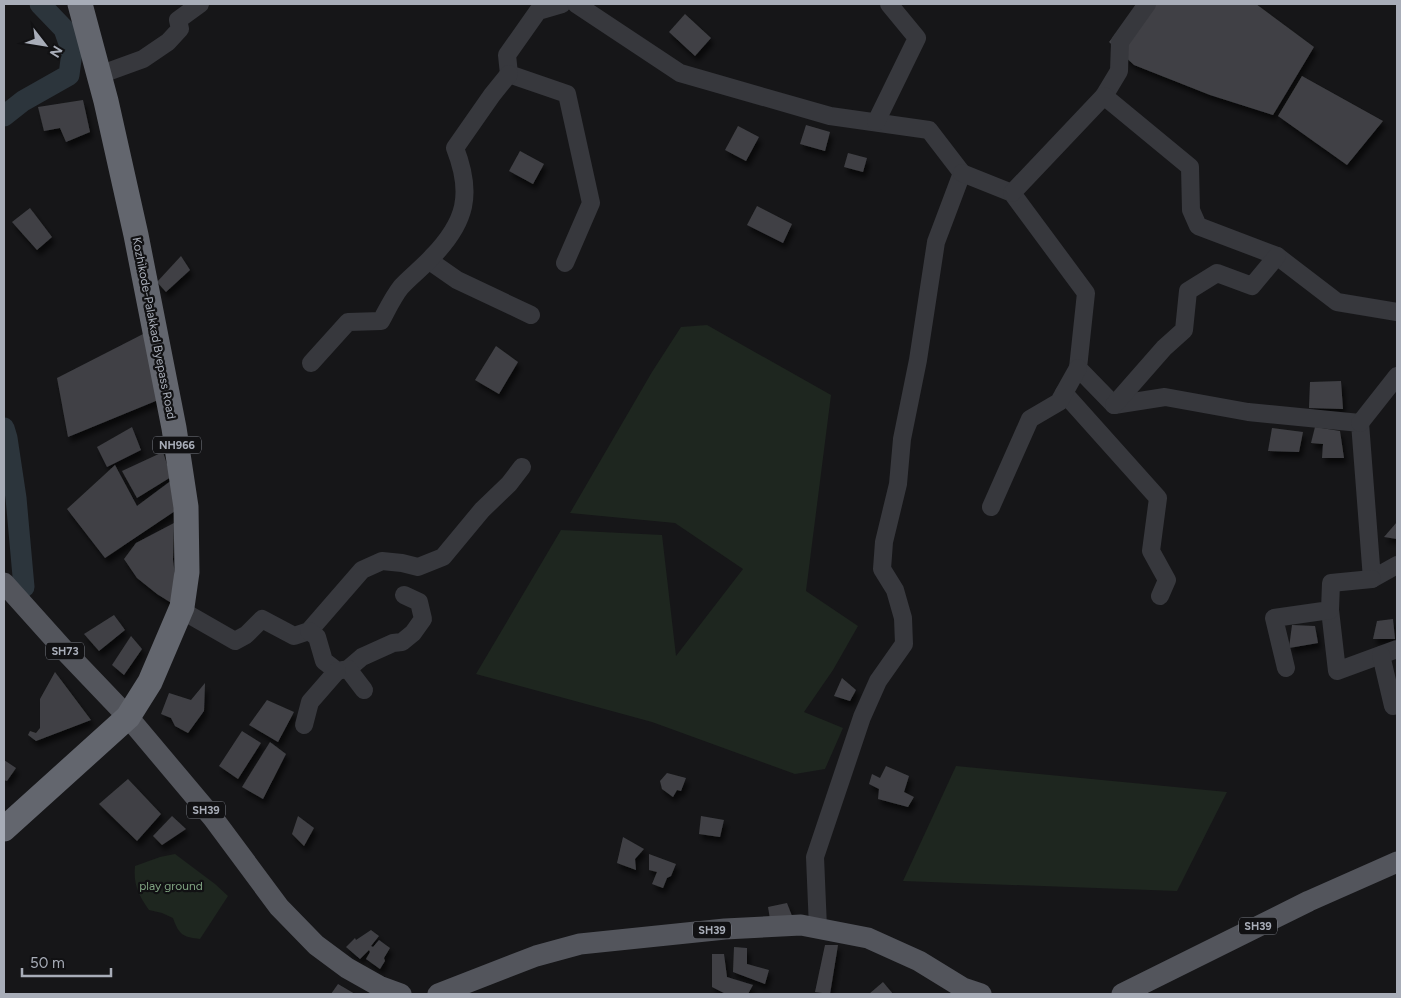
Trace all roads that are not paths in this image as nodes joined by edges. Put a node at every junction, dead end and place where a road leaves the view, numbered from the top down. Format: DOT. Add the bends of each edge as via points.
graph roads {
  1 [pos="80,4"];
  2 [pos="200,4"];
  3 [pos="562,4"];
  4 [pos="576,4"];
  5 [pos="889,4"];
  6 [pos="1147,4"];
  7 [pos="533,7"];
  8 [pos="509,74"];
  9 [pos="99,75"];
  10 [pos="1104,96"];
  11 [pos="876,122"];
  12 [pos="962,173"];
  13 [pos="1012,193"];
  14 [pos="433,256"];
  15 [pos="1277,256"];
  16 [pos="565,263"];
  17 [pos="1397,312"];
  18 [pos="531,315"];
  19 [pos="311,363"];
  20 [pos="1078,368"];
  21 [pos="1397,376"];
  22 [pos="1064,393"];
  23 [pos="1114,405"];
  24 [pos="1360,423"];
  25 [pos="522,467"];
  26 [pos="991,507"];
  27 [pos="1397,565"];
  28 [pos="1372,579"];
  29 [pos="4,583"];
  30 [pos="404,595"];
  31 [pos="1160,596"];
  32 [pos="181,610"];
  33 [pos="1330,610"];
  34 [pos="308,631"];
  35 [pos="1389,652"];
  36 [pos="1286,668"];
  37 [pos="342,670"];
  38 [pos="364,690"];
  39 [pos="1397,705"];
  40 [pos="128,717"];
  41 [pos="304,724"];
  42 [pos="4,828"];
  43 [pos="1397,862"];
  44 [pos="818,928"];
  45 [pos="367,987"];
  46 [pos="401,994"];
  47 [pos="438,994"];
  48 [pos="976,994"];
  49 [pos="1122,994"];
  1 -- 9 [label="highway, Kozhikode-Palakkad Byepass Road / NH966"];
  2 -- 9 [label="street" via="178,20 180,29 168,42 143,59"];
  3 -- 7 [label="street"];
  4 -- 11 [label="street" via="680,73 830,116"];
  5 -- 11 [label="street" via="917,38"];
  6 -- 10 [label="street" via="1120,42 1119,71"];
  7 -- 8 [label="street" via="507,55"];
  8 -- 14 [label="street" via="455,148 466,191 463,210"];
  8 -- 16 [label="street" via="567,94 591,203"];
  9 -- 32 [label="highway, Kozhikode-Palakkad Byepass Road / NH966" via="136,235 180,465 188,538"];
  10 -- 13 [label="street"];
  10 -- 15 [label="street" via="1190,167 1190,210 1198,226"];
  11 -- 12 [label="street" via="929,130"];
  12 -- 13 [label="street"];
  12 -- 44 [label="street" via="936,242 902,439 898,484 884,542 882,569 895,590 904,618 904,644 878,681 862,717 816,857"];
  13 -- 20 [label="street" via="1086,293"];
  14 -- 18 [label="street" via="434,264 457,280"];
  14 -- 19 [label="street" via="400,288 381,321 348,322"];
  15 -- 17 [label="street" via="1338,302"];
  15 -- 23 [label="street" via="1252,286 1217,273 1188,291 1184,330"];
  20 -- 22 [label="street"];
  20 -- 23 [label="street"];
  21 -- 24 [label="street"];
  22 -- 26 [label="street" via="1059,402 1030,419"];
  22 -- 31 [label="street" via="1158,498 1151,551 1168,580"];
  23 -- 24 [label="street" via="1165,397 1248,412"];
  24 -- 28 [label="street"];
  25 -- 34 [label="street" via="443,557 418,567 382,561 362,570"];
  27 -- 28 [label="street"];
  28 -- 33 [label="street" via="1332,583"];
  29 -- 40 [label="main road, SH73"];
  30 -- 37 [label="street" via="419,602 423,619 412,633 402,642 362,657"];
  32 -- 34 [label="street" via="235,641 262,619 294,636"];
  32 -- 40 [label="highway, Kozhikode-Palakkad Byepass Road / NH966" via="150,682"];
  33 -- 35 [label="street" via="1337,671"];
  33 -- 36 [label="street" via="1274,618"];
  34 -- 37 [label="street" via="317,636 324,661"];
  35 -- 39 [label="street" via="1393,706"];
  37 -- 38 [label="street"];
  37 -- 41 [label="street" via="310,702"];
  40 -- 42 [label="highway, Kozhikode-Palakkad Byepass Road / NH966"];
  40 -- 45 [label="main road, SH39" via="213,818 279,907 316,945"];
  43 -- 49 [label="main road, SH39" via="1309,901"];
  44 -- 47 [label="main road, SH39" via="801,925 735,928 580,944 536,956"];
  44 -- 48 [label="main road, SH39" via="868,938 919,961"];
  45 -- 46 [label="main road, SH39"];
}
